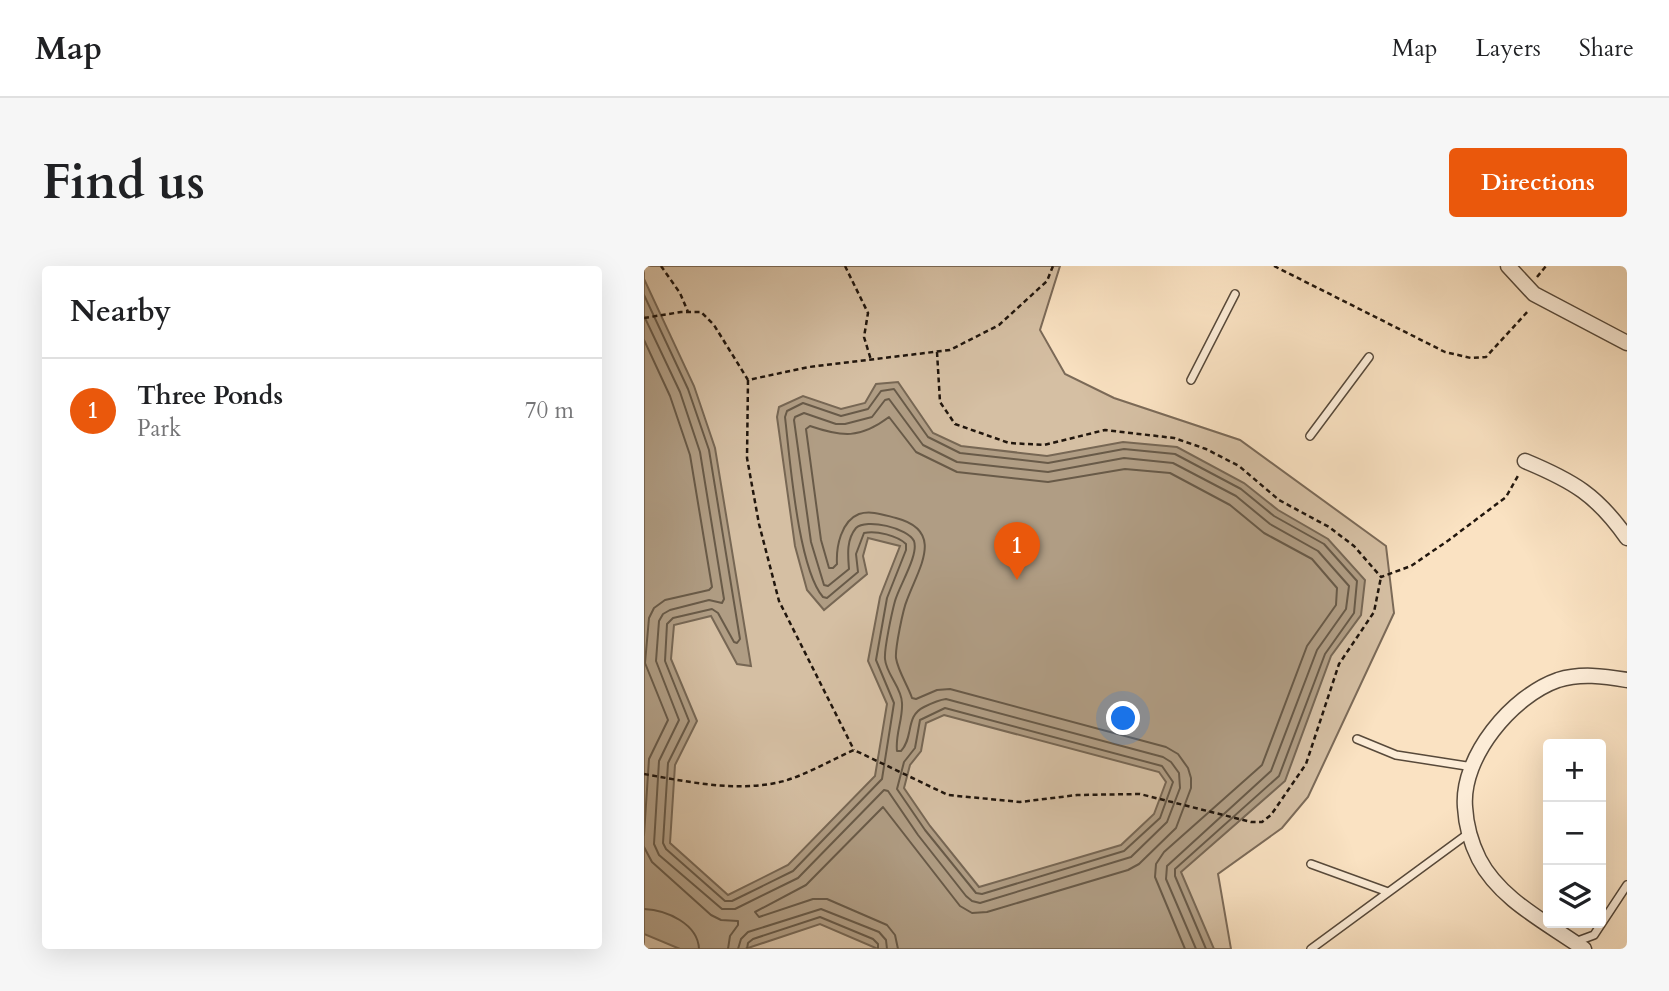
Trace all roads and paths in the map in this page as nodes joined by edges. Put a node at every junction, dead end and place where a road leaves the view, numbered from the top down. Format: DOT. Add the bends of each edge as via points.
graph roads {
  1 [pos="661,266"];
  2 [pos="845,266"];
  3 [pos="1053,266"];
  4 [pos="1274,266"];
  5 [pos="1508,266"];
  6 [pos="1546,266"];
  7 [pos="1236,294"];
  8 [pos="1534,294"];
  9 [pos="688,312"];
  10 [pos="644,318"];
  11 [pos="1627,343"];
  12 [pos="937,352"];
  13 [pos="1369,357"];
  14 [pos="871,360"];
  15 [pos="748,380"];
  16 [pos="1191,380"];
  17 [pos="1310,436"];
  18 [pos="1525,461"];
  19 [pos="1627,538"];
  20 [pos="1381,577"];
  21 [pos="1627,680"];
  22 [pos="1357,739"];
  23 [pos="854,750"];
  24 [pos="1474,767"];
  25 [pos="644,774"];
  26 [pos="1469,833"];
  27 [pos="1311,864"];
  28 [pos="1627,884"];
  29 [pos="1388,892"];
  30 [pos="1576,947"];
  31 [pos="1311,949"];
  1 -- 9 [label="path"];
  2 -- 14 [label="path" via="868,313 864,337"];
  3 -- 12 [label="path" via="1047,281 999,325"];
  4 -- 8 [label="path" via="1445,352 1471,358 1486,356 1530,308"];
  5 -- 8 [label="street"];
  6 -- 8 [label="path" via="1535,280"];
  7 -- 16 [label="lane"];
  8 -- 11 [label="street"];
  9 -- 10 [label="path"];
  9 -- 15 [label="path" via="701,312 714,325"];
  12 -- 14 [label="path"];
  12 -- 20 [label="path" via="940,402 955,424 1009,443 1044,445 1104,430 1174,438 1206,449 1329,527 1354,546"];
  13 -- 17 [label="lane"];
  14 -- 15 [label="path"];
  15 -- 23 [label="path" via="747,458 779,601"];
  18 -- 19 [label="street" via="1585,491"];
  18 -- 20 [label="path" via="1506,497 1411,566"];
  20 -- 23 [label="path" via="1374,612 1339,663 1306,764 1262,822 1140,794 1020,802 948,795"];
  21 -- 24 [label="street" via="1584,676 1560,679 1538,689 1496,726"];
  22 -- 24 [label="lane" via="1396,755"];
  23 -- 25 [label="path" via="785,780 750,786"];
  24 -- 26 [label="street" via="1464,805"];
  26 -- 29 [label="lane"];
  26 -- 30 [label="street" via="1496,884"];
  27 -- 29 [label="lane"];
  28 -- 30 [label="lane" via="1594,935"];
  29 -- 31 [label="lane"];
}
